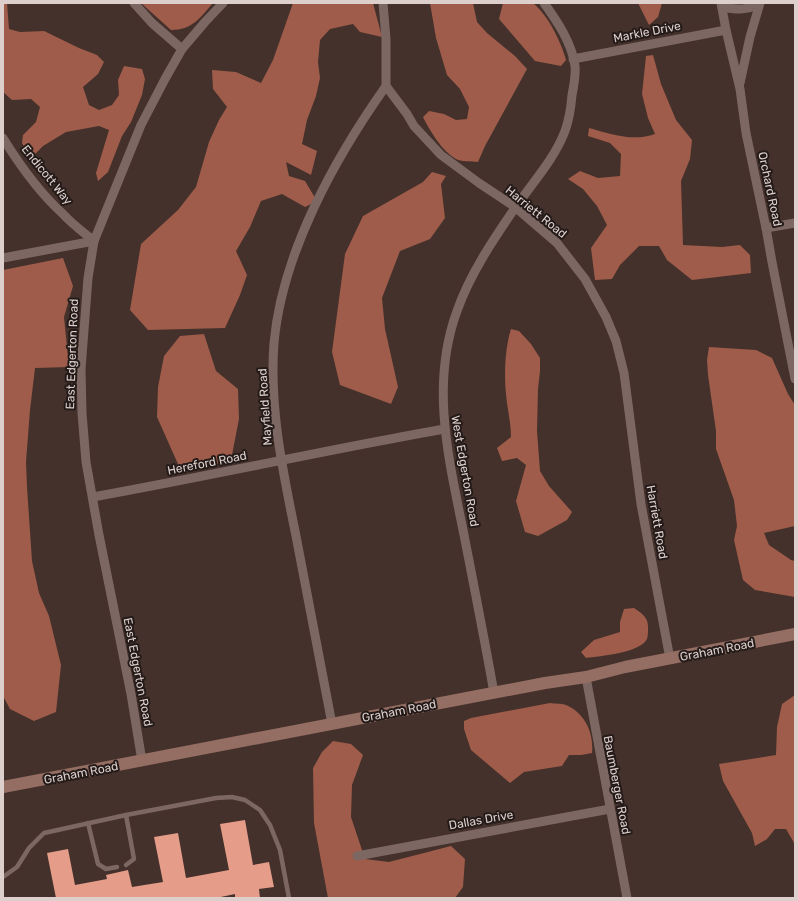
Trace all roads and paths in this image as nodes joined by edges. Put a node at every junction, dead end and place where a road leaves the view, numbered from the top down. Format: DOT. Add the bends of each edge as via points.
graph roads {
  1 [pos="134,3"];
  2 [pos="223,3"];
  3 [pos="382,3"];
  4 [pos="544,3"];
  5 [pos="759,4"];
  6 [pos="722,5"];
  7 [pos="726,30"];
  8 [pos="182,50"];
  9 [pos="573,59"];
  10 [pos="386,86"];
  11 [pos="739,86"];
  12 [pos="3,138"];
  13 [pos="515,207"];
  14 [pos="795,223"];
  15 [pos="766,228"];
  16 [pos="94,241"];
  17 [pos="3,258"];
  18 [pos="795,379"];
  19 [pos="444,429"];
  20 [pos="281,460"];
  21 [pos="93,497"];
  22 [pos="795,634"];
  23 [pos="670,659"];
  24 [pos="586,677"];
  25 [pos="494,693"];
  26 [pos="332,724"];
  27 [pos="142,761"];
  28 [pos="3,787"];
  29 [pos="610,809"];
  30 [pos="126,815"];
  31 [pos="88,823"];
  32 [pos="357,856"];
  33 [pos="126,865"];
  34 [pos="117,867"];
  35 [pos="3,877"];
  36 [pos="289,898"];
  37 [pos="626,898"];
  1 -- 8 [label="street"];
  2 -- 8 [label="street, East Edgerton Road"];
  3 -- 10 [label="street" via="386,39"];
  4 -- 9 [label="street, West Edgerton Road" via="569,46"];
  5 -- 6 [label="street" via="736,10"];
  5 -- 11 [label="street"];
  6 -- 7 [label="street, Orchard Road"];
  7 -- 9 [label="street, Markle Drive"];
  7 -- 11 [label="street, Orchard Road"];
  8 -- 16 [label="street, East Edgerton Road" via="141,125"];
  9 -- 13 [label="street, West Edgerton Road" via="575,77 565,132 550,160"];
  10 -- 13 [label="street, Harriett Road" via="414,126 442,155"];
  10 -- 20 [label="street, Mayfield Road" via="326,184 304,230 286,284 273,353 274,395"];
  11 -- 15 [label="street, Orchard Road"];
  12 -- 16 [label="street, Endicott Way" via="51,202"];
  13 -- 19 [label="street, West Edgerton Road" via="484,257 457,311 447,346 442,381"];
  13 -- 23 [label="street, Harriett Road" via="570,257 595,294 616,341 624,373 641,504"];
  14 -- 15 [label="street"];
  15 -- 18 [label="street, Orchard Road"];
  16 -- 17 [label="street"];
  16 -- 21 [label="street, East Edgerton Road" via="88,278 81,369 84,438"];
  19 -- 20 [label="street, Hereford Road"];
  19 -- 25 [label="street, West Edgerton Road"];
  20 -- 21 [label="street, Hereford Road"];
  20 -- 26 [label="street, Mayfield Road"];
  21 -- 27 [label="street, East Edgerton Road"];
  22 -- 23 [label="main road, Graham Road"];
  23 -- 24 [label="main road, Graham Road"];
  24 -- 25 [label="main road, Graham Road"];
  24 -- 29 [label="street, Baumberger Road"];
  25 -- 26 [label="main road, Graham Road"];
  26 -- 27 [label="main road, Graham Road"];
  27 -- 28 [label="main road, Graham Road"];
  29 -- 32 [label="street, Dallas Drive"];
  29 -- 37 [label="street, Baumberger Road"];
  30 -- 31 [label="lane"];
  30 -- 33 [label="lane" via="134,859"];
  30 -- 36 [label="lane" via="216,798 232,797 245,800 260,810 270,825 280,850"];
  31 -- 34 [label="lane" via="98,864 106,869"];
  31 -- 35 [label="lane" via="44,833 29,848 17,867"];
}
